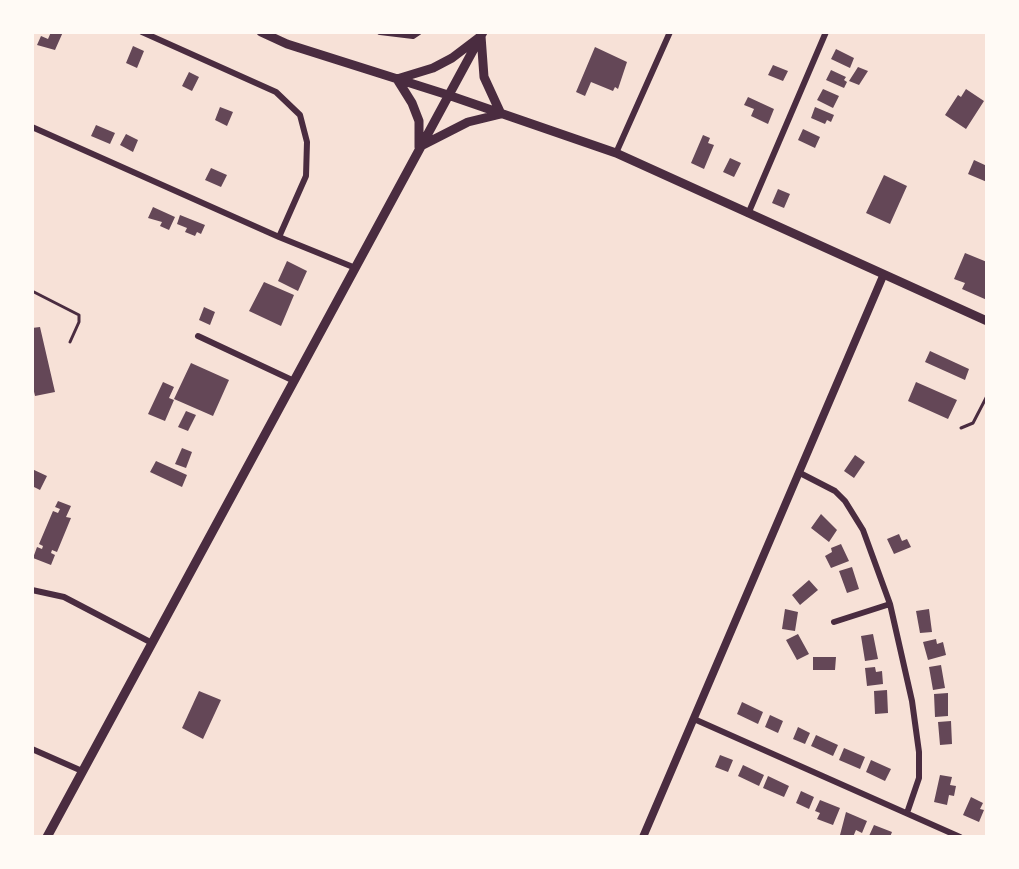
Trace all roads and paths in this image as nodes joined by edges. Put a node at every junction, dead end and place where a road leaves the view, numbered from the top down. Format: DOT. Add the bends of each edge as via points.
graph roads {
  1 [pos="142,32"];
  2 [pos="261,32"];
  3 [pos="380,32"];
  4 [pos="419,32"];
  5 [pos="670,32"];
  6 [pos="826,32"];
  7 [pos="482,34"];
  8 [pos="397,79"];
  9 [pos="448,95"];
  10 [pos="501,114"];
  11 [pos="32,127"];
  12 [pos="419,147"];
  13 [pos="616,153"];
  14 [pos="748,214"];
  15 [pos="279,237"];
  16 [pos="353,267"];
  17 [pos="883,276"];
  18 [pos="32,291"];
  19 [pos="987,321"];
  20 [pos="198,336"];
  21 [pos="70,342"];
  22 [pos="292,380"];
  23 [pos="987,396"];
  24 [pos="961,428"];
  25 [pos="800,473"];
  26 [pos="32,590"];
  27 [pos="890,604"];
  28 [pos="834,622"];
  29 [pos="154,644"];
  30 [pos="694,719"];
  31 [pos="32,749"];
  32 [pos="82,771"];
  33 [pos="907,813"];
  34 [pos="47,837"];
  35 [pos="643,837"];
  36 [pos="960,837"];
  1 -- 15 [label="street" via="276,92 300,115 307,142 306,176"];
  2 -- 8 [label="main road"];
  3 -- 4 [label="street"];
  5 -- 13 [label="street"];
  6 -- 14 [label="street"];
  7 -- 8 [label="main road" via="452,58"];
  7 -- 9 [label="main road"];
  7 -- 10 [label="main road" via="484,77"];
  8 -- 9 [label="main road"];
  8 -- 12 [label="main road" via="419,121"];
  9 -- 10 [label="main road"];
  9 -- 12 [label="main road"];
  10 -- 12 [label="main road" via="468,122"];
  10 -- 13 [label="main road"];
  11 -- 15 [label="street"];
  12 -- 16 [label="main road"];
  13 -- 14 [label="main road"];
  14 -- 17 [label="main road"];
  15 -- 16 [label="street"];
  16 -- 22 [label="main road"];
  17 -- 19 [label="main road"];
  17 -- 25 [label="main road"];
  18 -- 21 [label="lane" via="79,315"];
  20 -- 22 [label="street"];
  22 -- 29 [label="main road"];
  23 -- 24 [label="lane" via="973,423"];
  25 -- 27 [label="street" via="845,501 863,530"];
  25 -- 30 [label="main road"];
  26 -- 29 [label="street" via="64,597"];
  27 -- 28 [label="street"];
  27 -- 33 [label="street" via="919,752 919,778"];
  29 -- 32 [label="main road"];
  30 -- 33 [label="street"];
  30 -- 35 [label="main road"];
  31 -- 32 [label="street"];
  32 -- 34 [label="main road"];
  33 -- 36 [label="street"];
}
